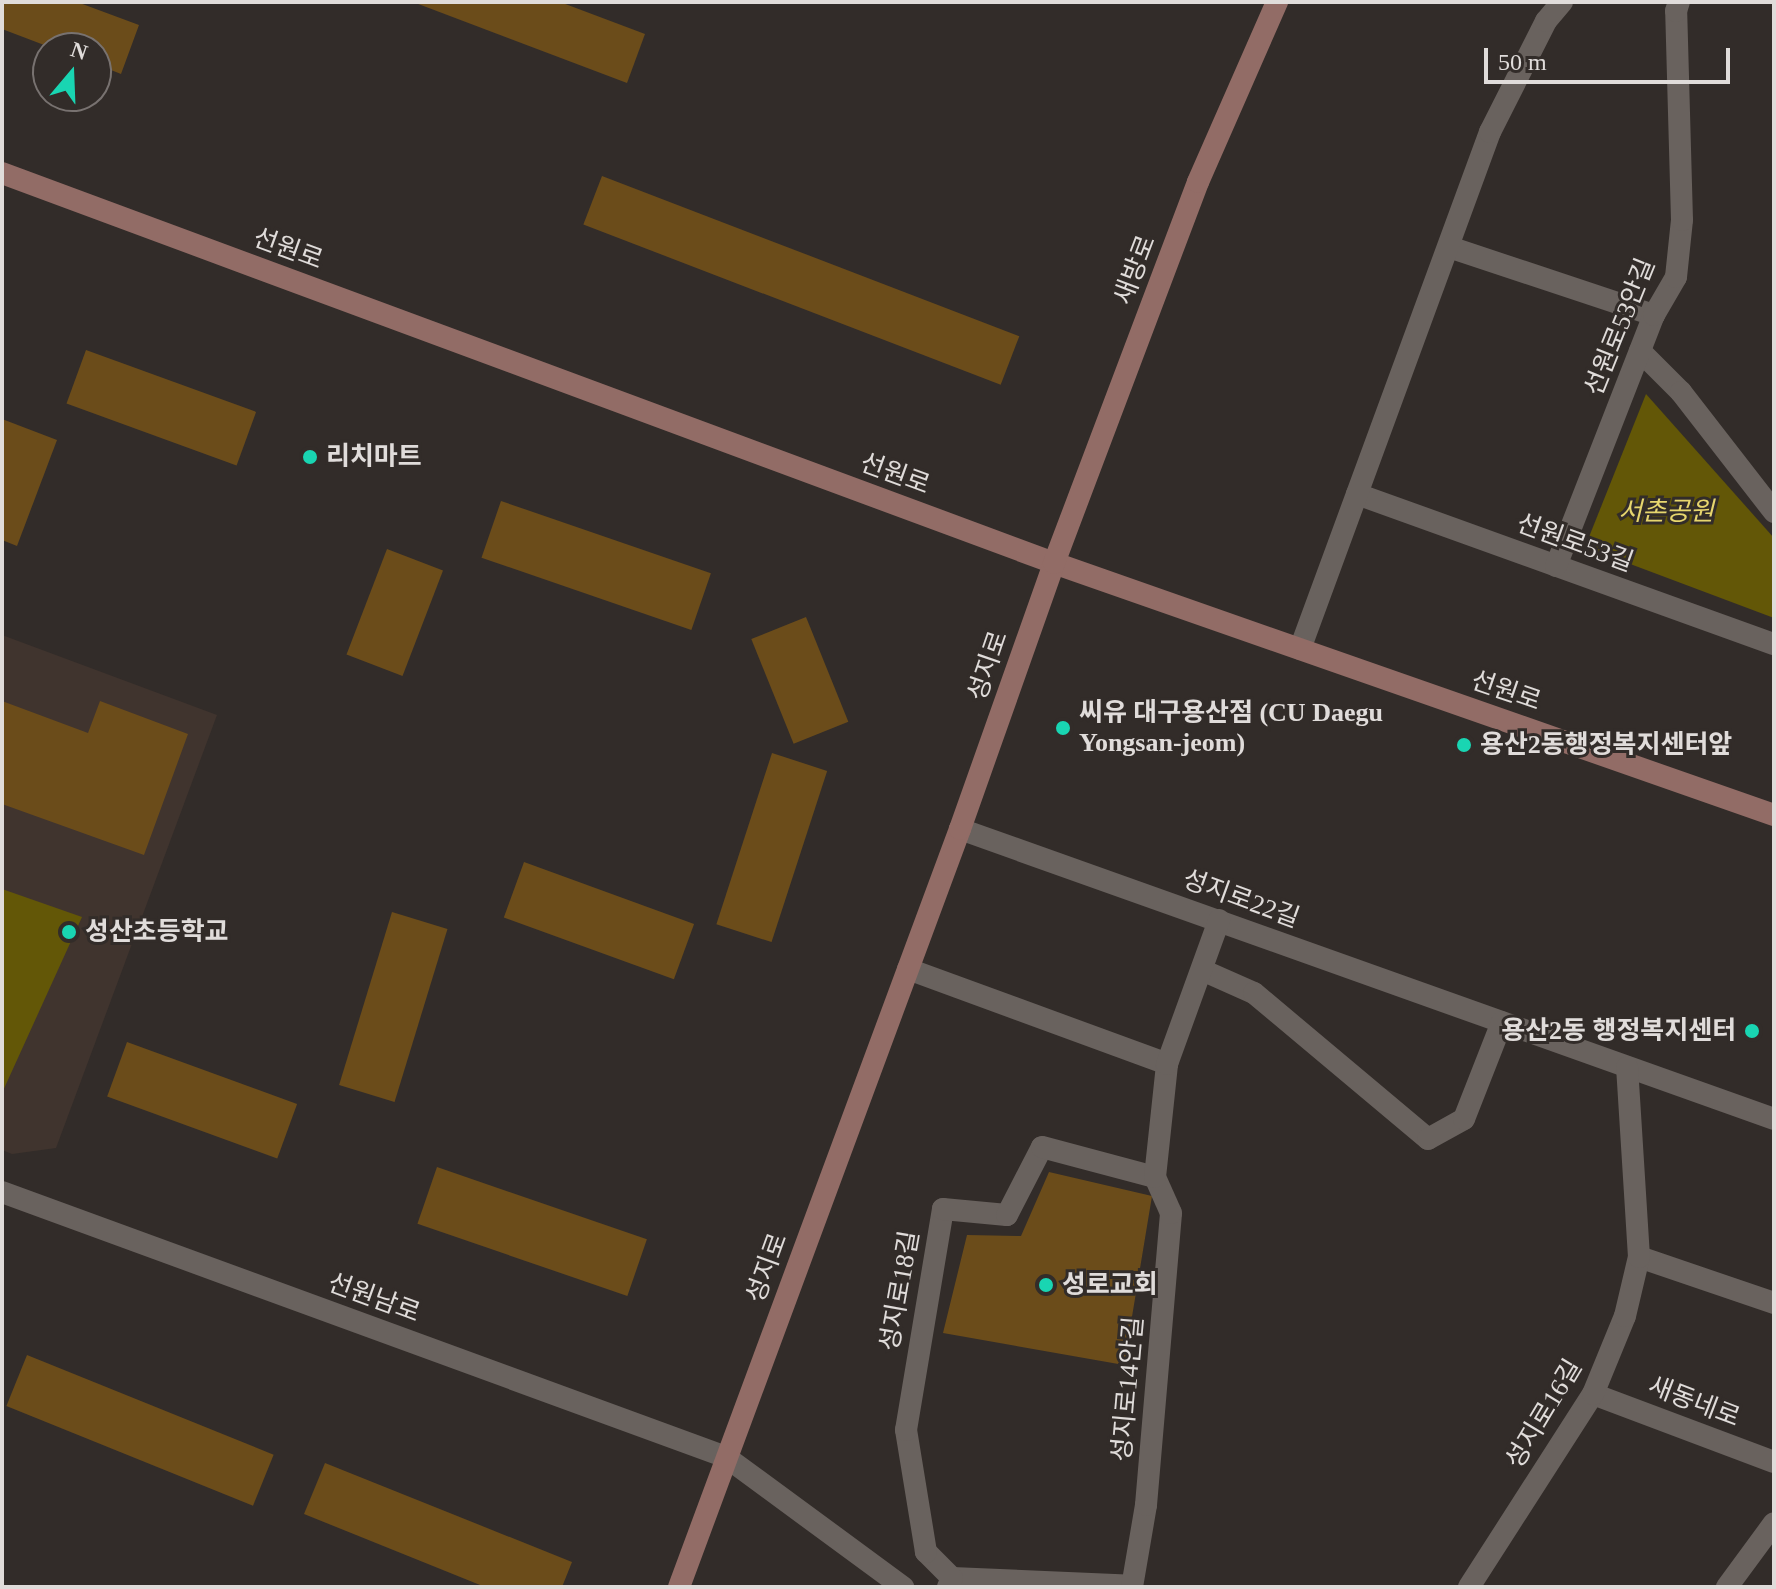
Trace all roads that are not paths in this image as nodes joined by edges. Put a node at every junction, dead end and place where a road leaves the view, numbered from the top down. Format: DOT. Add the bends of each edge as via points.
graph roads {
  1 [pos="1277,2"];
  2 [pos="1562,2"];
  3 [pos="1679,2"];
  4 [pos="2,173"];
  5 [pos="1449,247"];
  6 [pos="1654,315"];
  7 [pos="1640,351"];
  8 [pos="1357,494"];
  9 [pos="1774,512"];
  10 [pos="1054,563"];
  11 [pos="1556,566"];
  12 [pos="1774,644"];
  13 [pos="1300,649"];
  14 [pos="1774,815"];
  15 [pos="960,829"];
  16 [pos="1219,920"];
  17 [pos="908,969"];
  18 [pos="1202,970"];
  19 [pos="1502,1022"];
  20 [pos="1167,1064"];
  21 [pos="1627,1067"];
  22 [pos="1774,1119"];
  23 [pos="1155,1177"];
  24 [pos="2,1192"];
  25 [pos="1639,1257"];
  26 [pos="1774,1303"];
  27 [pos="1593,1394"];
  28 [pos="726,1457"];
  29 [pos="1774,1462"];
  30 [pos="1774,1523"];
  31 [pos="950,1582"];
  32 [pos="679,1587"];
  33 [pos="903,1587"];
  34 [pos="1132,1587"];
  35 [pos="1469,1587"];
  36 [pos="1727,1587"];
  1 -- 10 [label="main road, 새방로" via="1198,182"];
  2 -- 5 [label="street" via="1546,21 1490,132"];
  3 -- 6 [label="street, 선원로53안길" via="1682,220 1676,277"];
  4 -- 10 [label="main road, 선원로"];
  5 -- 6 [label="street"];
  5 -- 8 [label="street"];
  6 -- 7 [label="street, 선원로53안길"];
  7 -- 9 [label="street" via="1681,392"];
  7 -- 11 [label="street, 선원로53안길"];
  8 -- 11 [label="street, 선원로53길"];
  8 -- 13 [label="street"];
  10 -- 13 [label="main road, 선원로"];
  10 -- 15 [label="main road, 성지로"];
  11 -- 12 [label="street, 선원로53길"];
  13 -- 14 [label="main road, 선원로"];
  15 -- 16 [label="street, 성지로22길"];
  15 -- 17 [label="main road, 성지로"];
  16 -- 18 [label="street, 성지로14안길"];
  16 -- 19 [label="street, 성지로22길"];
  17 -- 20 [label="street"];
  17 -- 28 [label="main road, 성지로"];
  18 -- 19 [label="street" via="1254,993 1428,1139 1464,1119"];
  18 -- 20 [label="street, 성지로14안길"];
  19 -- 21 [label="street, 성지로22길"];
  20 -- 23 [label="street, 성지로14안길"];
  21 -- 22 [label="street, 성지로22길"];
  21 -- 25 [label="street, 성지로16길"];
  23 -- 31 [label="street, 성지로18길" via="1042,1147 1007,1215 943,1209 906,1430 926,1552"];
  23 -- 34 [label="street, 성지로14안길" via="1171,1213 1146,1505"];
  24 -- 28 [label="street, 선원남로"];
  25 -- 26 [label="street"];
  25 -- 27 [label="street, 성지로16길" via="1625,1316"];
  27 -- 29 [label="street, 새동네로"];
  27 -- 35 [label="street, 성지로16길"];
  28 -- 32 [label="main road, 성지로"];
  28 -- 33 [label="street"];
  30 -- 36 [label="street"];
  31 -- 34 [label="street, 성지로18길"];
}
